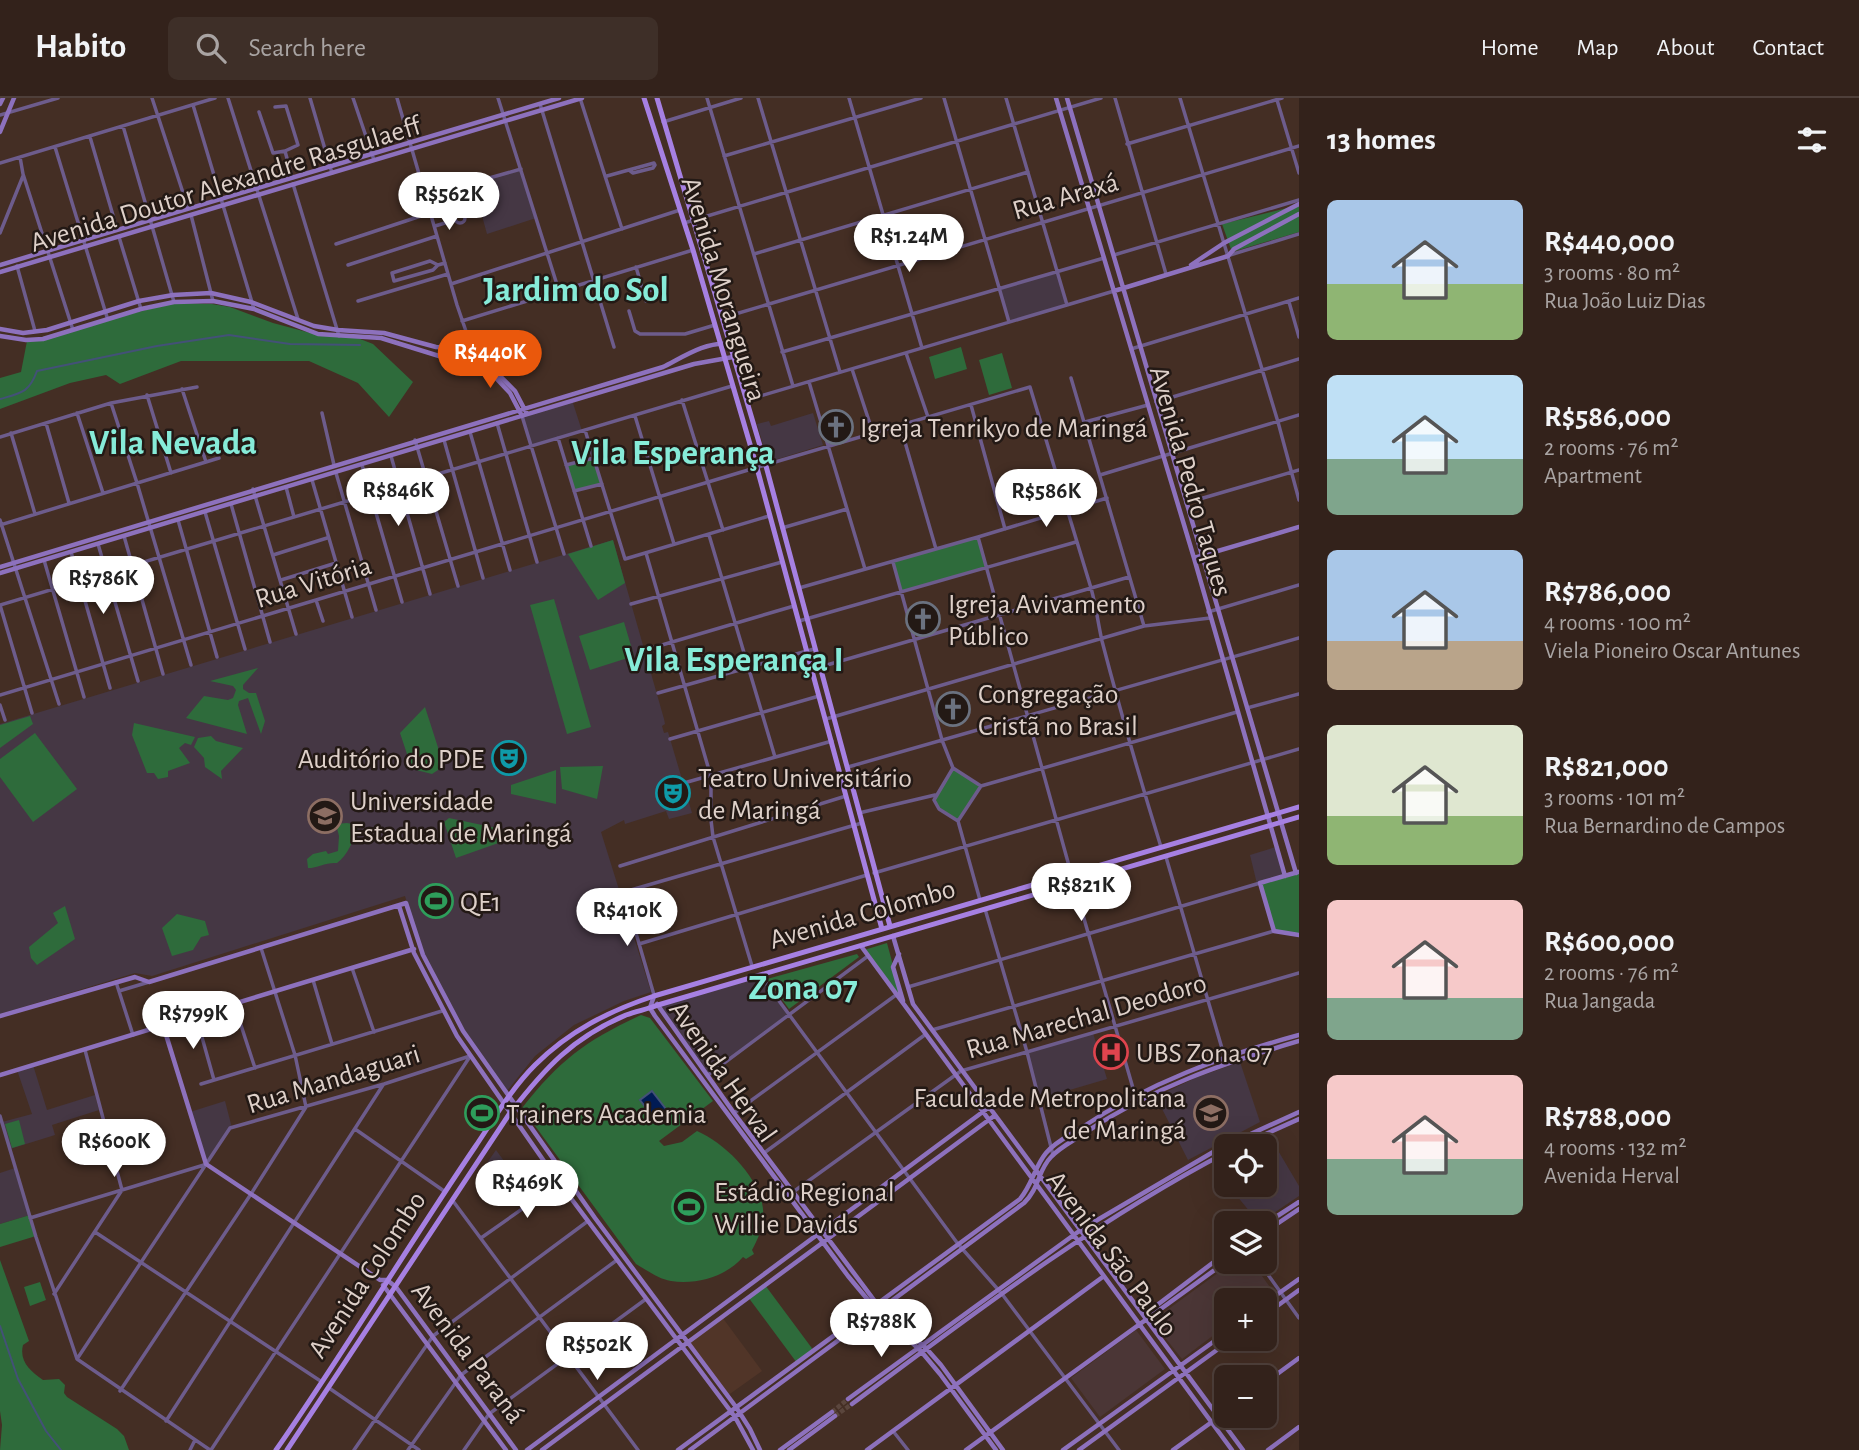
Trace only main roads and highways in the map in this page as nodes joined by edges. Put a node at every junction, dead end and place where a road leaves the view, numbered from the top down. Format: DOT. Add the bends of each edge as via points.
graph roads {
  1 [pos="3,98"];
  2 [pos="14,98"];
  3 [pos="559,98"];
  4 [pos="580,98"];
  5 [pos="644,98"];
  6 [pos="657,98"];
  7 [pos="1056,98"];
  8 [pos="1067,98"];
  9 [pos="0,104"];
  10 [pos="0,132"];
  11 [pos="411,146"];
  12 [pos="372,157"];
  13 [pos="1299,202"];
  14 [pos="189,211"];
  15 [pos="1299,214"];
  16 [pos="50,253"];
  17 [pos="0,265"];
  18 [pos="1187,268"];
  19 [pos="0,272"];
  20 [pos="1124,288"];
  21 [pos="1114,291"];
  22 [pos="0,329"];
  23 [pos="338,333"];
  24 [pos="0,336"];
  25 [pos="719,344"];
  26 [pos="729,344"];
  27 [pos="696,350"];
  28 [pos="733,357"];
  29 [pos="724,360"];
  30 [pos="698,362"];
  31 [pos="624,377"];
  32 [pos="622,385"];
  33 [pos="522,408"];
  34 [pos="525,415"];
  35 [pos="1299,527"];
  36 [pos="1201,556"];
  37 [pos="1194,558"];
  38 [pos="15,565"];
  39 [pos="0,567"];
  40 [pos="0,573"];
  41 [pos="1299,807"];
  42 [pos="1278,813"];
  43 [pos="1267,816"];
  44 [pos="1299,817"];
  45 [pos="1282,823"];
  46 [pos="1270,826"];
  47 [pos="1131,856"];
  48 [pos="1127,868"];
  49 [pos="1298,872"];
  50 [pos="1285,876"];
  51 [pos="1039,883"];
  52 [pos="1034,895"];
  53 [pos="399,906"];
  54 [pos="936,912"];
  55 [pos="939,923"];
  56 [pos="890,926"];
  57 [pos="881,929"];
  58 [pos="1299,935"];
  59 [pos="893,936"];
  60 [pos="855,937"];
  61 [pos="884,939"];
  62 [pos="824,946"];
  63 [pos="861,946"];
  64 [pos="420,947"];
  65 [pos="413,949"];
  66 [pos="899,954"];
  67 [pos="827,956"];
  68 [pos="732,973"];
  69 [pos="433,977"];
  70 [pos="735,983"];
  71 [pos="431,990"];
  72 [pos="654,996"];
  73 [pos="658,1005"];
  74 [pos="904,1006"];
  75 [pos="650,1008"];
  76 [pos="0,1017"];
  77 [pos="163,1025"];
  78 [pos="1299,1035"];
  79 [pos="1299,1041"];
  80 [pos="680,1049"];
  81 [pos="691,1051"];
  82 [pos="1225,1060"];
  83 [pos="0,1075"];
  84 [pos="1183,1076"];
  85 [pos="506,1101"];
  86 [pos="514,1107"];
  87 [pos="988,1108"];
  88 [pos="1299,1112"];
  89 [pos="510,1113"];
  90 [pos="982,1113"];
  91 [pos="994,1116"];
  92 [pos="1285,1117"];
  93 [pos="1299,1119"];
  94 [pos="988,1120"];
  95 [pos="1096,1122"];
  96 [pos="1288,1123"];
  97 [pos="1264,1134"];
  98 [pos="749,1144"];
  99 [pos="758,1145"];
  100 [pos="476,1146"];
  101 [pos="545,1149"];
  102 [pos="484,1152"];
  103 [pos="1214,1160"];
  104 [pos="544,1161"];
  105 [pos="462,1166"];
  106 [pos="471,1171"];
  107 [pos="1036,1172"];
  108 [pos="781,1175"];
  109 [pos="1041,1178"];
  110 [pos="557,1180"];
  111 [pos="568,1180"];
  112 [pos="1033,1180"];
  113 [pos="781,1186"];
  114 [pos="1037,1186"];
  115 [pos="1046,1198"];
  116 [pos="1299,1202"];
  117 [pos="797,1208"];
  118 [pos="1067,1209"];
  119 [pos="1299,1209"];
  120 [pos="808,1211"];
  121 [pos="1281,1217"];
  122 [pos="1277,1219"];
  123 [pos="1277,1221"];
  124 [pos="1082,1229"];
  125 [pos="1074,1234"];
  126 [pos="1086,1234"];
  127 [pos="820,1235"];
  128 [pos="828,1239"];
  129 [pos="1078,1239"];
  130 [pos="822,1243"];
  131 [pos="960,1247"];
  132 [pos="1096,1248"];
  133 [pos="1214,1262"];
  134 [pos="849,1269"];
  135 [pos="1214,1270"];
  136 [pos="1102,1274"];
  137 [pos="848,1276"];
  138 [pos="1299,1279"];
  139 [pos="384,1282"];
  140 [pos="396,1287"];
  141 [pos="1299,1290"];
  142 [pos="390,1294"];
  143 [pos="1117,1294"];
  144 [pos="1277,1295"];
  145 [pos="1129,1296"];
  146 [pos="403,1297"];
  147 [pos="397,1303"];
  148 [pos="875,1306"];
  149 [pos="1277,1306"];
  150 [pos="880,1310"];
  151 [pos="1145,1317"];
  152 [pos="1139,1324"];
  153 [pos="897,1332"];
  154 [pos="905,1332"];
  155 [pos="682,1336"];
  156 [pos="676,1340"];
  157 [pos="1214,1341"];
  158 [pos="688,1343"];
  159 [pos="1157,1346"];
  160 [pos="682,1347"];
  161 [pos="922,1348"];
  162 [pos="1168,1348"];
  163 [pos="343,1349"];
  164 [pos="1215,1351"];
  165 [pos="1299,1358"];
  166 [pos="442,1363"];
  167 [pos="941,1365"];
  168 [pos="1181,1365"];
  169 [pos="455,1367"];
  170 [pos="341,1370"];
  171 [pos="1174,1370"];
  172 [pos="1186,1372"];
  173 [pos="940,1374"];
  174 [pos="1277,1374"];
  175 [pos="1180,1377"];
  176 [pos="953,1386"];
  177 [pos="470,1388"];
  178 [pos="1201,1394"];
  179 [pos="470,1401"];
  180 [pos="850,1402"];
  181 [pos="1200,1406"];
  182 [pos="733,1409"];
  183 [pos="302,1411"];
  184 [pos="968,1412"];
  185 [pos="1214,1412"];
  186 [pos="737,1415"];
  187 [pos="978,1417"];
  188 [pos="1214,1420"];
  189 [pos="1211,1422"];
  190 [pos="1299,1427"];
  191 [pos="1226,1428"];
  192 [pos="750,1429"];
  193 [pos="299,1433"];
  194 [pos="287,1434"];
  195 [pos="987,1434"];
  196 [pos="499,1441"];
  197 [pos="1224,1441"];
  198 [pos="1236,1441"];
  199 [pos="511,1444"];
  200 [pos="752,1447"];
  201 [pos="276,1450"];
  202 [pos="287,1450"];
  203 [pos="506,1450"];
  204 [pos="516,1450"];
  205 [pos="527,1450"];
  206 [pos="542,1450"];
  207 [pos="678,1450"];
  208 [pos="690,1450"];
  209 [pos="760,1450"];
  210 [pos="780,1450"];
  211 [pos="789,1450"];
  212 [pos="867,1450"];
  213 [pos="965,1450"];
  214 [pos="996,1450"];
  215 [pos="1003,1450"];
  216 [pos="1063,1450"];
  217 [pos="1079,1450"];
  218 [pos="1173,1450"];
  219 [pos="1232,1450"];
  220 [pos="1242,1450"];
  221 [pos="1268,1450"];
  1 -- 9 [label="main road"];
  2 -- 10 [label="main road"];
  3 -- 11 [label="main road, Avenida Doutor Alexandre Rasgulaeff"];
  4 -- 11 [label="main road, Avenida Doutor Alexandre Rasgulaeff"];
  5 -- 25 [label="main road, Avenida Morangueira"];
  6 -- 26 [label="main road, Avenida Morangueira"];
  7 -- 21 [label="main road, Avenida Pedro Taques"];
  8 -- 20 [label="main road, Avenida Pedro Taques"];
  11 -- 12 [label="main road, Avenida Doutor Alexandre Rasgulaeff"];
  12 -- 14 [label="main road, Avenida Doutor Alexandre Rasgulaeff"];
  12 -- 14 [label="main road, Avenida Doutor Alexandre Rasgulaeff" via="225,205"];
  13 -- 18 [label="main road"];
  14 -- 16 [label="main road, Avenida Doutor Alexandre Rasgulaeff"];
  15 -- 18 [label="main road" via="1234,248 1228,256"];
  16 -- 17 [label="main road, Avenida Doutor Alexandre Rasgulaeff"];
  16 -- 19 [label="main road, Avenida Doutor Alexandre Rasgulaeff"];
  18 -- 20 [label="main road"];
  20 -- 21 [label="main road"];
  20 -- 36 [label="main road, Avenida Pedro Taques"];
  21 -- 37 [label="main road, Avenida Pedro Taques"];
  22 -- 23 [label="main road" via="36,331 139,301 211,293"];
  23 -- 24 [label="main road" via="318,334 254,309 213,301 141,309 43,339"];
  23 -- 33 [label="main road" via="381,338 439,356 478,359"];
  23 -- 33 [label="main road" via="384,333 436,347 480,351 515,391"];
  25 -- 26 [label="main road"];
  25 -- 27 [label="main road"];
  25 -- 29 [label="main road, Avenida Morangueira"];
  26 -- 28 [label="main road, Avenida Morangueira"];
  27 -- 30 [label="main road"];
  27 -- 31 [label="main road" via="663,367"];
  28 -- 29 [label="main road"];
  28 -- 56 [label="main road, Avenida Morangueira"];
  29 -- 30 [label="main road"];
  29 -- 57 [label="main road, Avenida Morangueira"];
  30 -- 32 [label="main road"];
  31 -- 32 [label="main road"];
  31 -- 33 [label="main road"];
  32 -- 34 [label="main road"];
  33 -- 34 [label="main road"];
  33 -- 38 [label="main road"];
  34 -- 38 [label="main road"];
  35 -- 36 [label="main road"];
  36 -- 37 [label="main road"];
  36 -- 42 [label="main road, Avenida Pedro Taques"];
  37 -- 43 [label="main road, Avenida Pedro Taques"];
  38 -- 39 [label="main road"];
  38 -- 40 [label="main road"];
  41 -- 42 [label="main road, Avenida Colombo"];
  42 -- 43 [label="main road, Avenida Colombo"];
  42 -- 45 [label="main road, Avenida Pedro Taques"];
  43 -- 46 [label="main road, Avenida Pedro Taques"];
  43 -- 47 [label="main road, Avenida Colombo"];
  44 -- 45 [label="main road, Avenida Colombo"];
  45 -- 46 [label="main road, Avenida Colombo"];
  45 -- 49 [label="main road, Avenida Pedro Taques"];
  46 -- 48 [label="main road, Avenida Colombo"];
  46 -- 50 [label="main road, Avenida Pedro Taques"];
  47 -- 48 [label="main road"];
  47 -- 51 [label="main road, Avenida Colombo"];
  48 -- 52 [label="main road, Avenida Colombo"];
  49 -- 50 [label="main road"];
  50 -- 58 [label="main road" via="1260,883 1274,931"];
  51 -- 52 [label="main road"];
  51 -- 54 [label="main road, Avenida Colombo"];
  52 -- 55 [label="main road, Avenida Colombo"];
  53 -- 64 [label="main road" via="406,904"];
  53 -- 65 [label="main road"];
  53 -- 76 [label="main road" via="149,982 135,976"];
  54 -- 55 [label="main road"];
  54 -- 56 [label="main road, Avenida Colombo"];
  55 -- 59 [label="main road, Avenida Colombo"];
  56 -- 57 [label="main road, Avenida Colombo"];
  56 -- 59 [label="main road, Avenida Morangueira"];
  57 -- 60 [label="main road, Avenida Colombo"];
  57 -- 61 [label="main road, Avenida Morangueira"];
  59 -- 61 [label="main road, Avenida Colombo"];
  59 -- 66 [label="main road, Avenida São Paulo"];
  60 -- 62 [label="main road, Avenida Colombo"];
  60 -- 63 [label="main road"];
  61 -- 63 [label="main road, Avenida Colombo"];
  62 -- 67 [label="main road"];
  62 -- 68 [label="main road, Avenida Colombo"];
  63 -- 67 [label="main road, Avenida Colombo"];
  63 -- 74 [label="main road, Avenida São Paulo"];
  64 -- 65 [label="main road"];
  64 -- 69 [label="main road"];
  65 -- 71 [label="main road"];
  65 -- 77 [label="main road"];
  66 -- 74 [label="main road" via="894,967"];
  66 -- 87 [label="main road, Avenida São Paulo" via="913,1004"];
  67 -- 70 [label="main road, Avenida Colombo"];
  68 -- 70 [label="main road"];
  68 -- 72 [label="main road, Avenida Colombo"];
  69 -- 71 [label="main road"];
  69 -- 85 [label="main road"];
  70 -- 73 [label="main road, Avenida Colombo"];
  71 -- 85 [label="main road" via="470,1056"];
  72 -- 73 [label="main road, Avenida Herval"];
  72 -- 75 [label="main road, Avenida Herval"];
  72 -- 85 [label="main road, Avenida Colombo" via="580,1028 535,1065"];
  73 -- 75 [label="main road, Avenida Colombo"];
  73 -- 81 [label="main road, Avenida Herval"];
  74 -- 90 [label="main road, Avenida São Paulo"];
  75 -- 80 [label="main road, Avenida Herval"];
  75 -- 86 [label="main road, Avenida Colombo" via="605,1026 566,1050"];
  77 -- 83 [label="main road"];
  77 -- 139 [label="main road" via="206,1164"];
  78 -- 82 [label="main road"];
  79 -- 82 [label="main road"];
  80 -- 81 [label="main road"];
  80 -- 98 [label="main road, Avenida Herval"];
  81 -- 99 [label="main road, Avenida Herval"];
  82 -- 84 [label="main road"];
  84 -- 95 [label="main road"];
  84 -- 95 [label="main road" via="1136,1096"];
  85 -- 86 [label="main road"];
  85 -- 89 [label="main road"];
  85 -- 100 [label="main road, Avenida Colombo"];
  86 -- 89 [label="main road, Avenida Colombo"];
  86 -- 101 [label="main road"];
  87 -- 90 [label="main road"];
  87 -- 91 [label="main road, Avenida São Paulo"];
  88 -- 92 [label="main road"];
  89 -- 102 [label="main road, Avenida Colombo"];
  89 -- 104 [label="main road"];
  90 -- 94 [label="main road, Avenida São Paulo"];
  90 -- 127 [label="main road"];
  91 -- 94 [label="main road"];
  91 -- 107 [label="main road, Avenida São Paulo"];
  92 -- 96 [label="main road"];
  92 -- 124 [label="main road" via="1220,1148"];
  93 -- 96 [label="main road"];
  94 -- 112 [label="main road, Avenida São Paulo"];
  94 -- 128 [label="main road"];
  95 -- 107 [label="main road" via="1051,1148"];
  95 -- 109 [label="main road" via="1053,1155"];
  96 -- 97 [label="main road"];
  98 -- 99 [label="main road"];
  98 -- 113 [label="main road, Avenida Herval"];
  99 -- 108 [label="main road, Avenida Herval"];
  100 -- 102 [label="main road"];
  100 -- 105 [label="main road, Avenida Colombo"];
  101 -- 104 [label="main road"];
  101 -- 111 [label="main road"];
  102 -- 106 [label="main road, Avenida Colombo"];
  103 -- 126 [label="main road"];
  104 -- 110 [label="main road"];
  105 -- 106 [label="main road"];
  105 -- 139 [label="main road, Avenida Colombo"];
  106 -- 140 [label="main road, Avenida Colombo"];
  107 -- 109 [label="main road, Avenida São Paulo"];
  107 -- 112 [label="main road"];
  108 -- 113 [label="main road"];
  108 -- 120 [label="main road, Avenida Herval"];
  109 -- 114 [label="main road"];
  109 -- 118 [label="main road, Avenida São Paulo"];
  110 -- 111 [label="main road"];
  110 -- 156 [label="main road"];
  111 -- 155 [label="main road"];
  112 -- 114 [label="main road, Avenida São Paulo"];
  112 -- 131 [label="main road" via="1020,1199"];
  113 -- 117 [label="main road, Avenida Herval"];
  114 -- 115 [label="main road, Avenida São Paulo"];
  114 -- 131 [label="main road" via="1024,1203"];
  115 -- 118 [label="main road"];
  115 -- 125 [label="main road, Avenida São Paulo"];
  116 -- 121 [label="main road"];
  117 -- 120 [label="main road"];
  117 -- 127 [label="main road, Avenida Herval"];
  118 -- 124 [label="main road, Avenida São Paulo"];
  119 -- 121 [label="main road"];
  120 -- 127 [label="main road, Avenida Herval"];
  121 -- 122 [label="main road"];
  121 -- 123 [label="main road"];
  124 -- 125 [label="main road"];
  124 -- 126 [label="main road, Avenida São Paulo"];
  125 -- 129 [label="main road, Avenida São Paulo"];
  125 -- 161 [label="main road"];
  126 -- 129 [label="main road"];
  126 -- 132 [label="main road, Avenida São Paulo"];
  127 -- 128 [label="main road, Avenida Herval"];
  127 -- 130 [label="main road, Avenida Herval"];
  127 -- 155 [label="main road"];
  128 -- 130 [label="main road"];
  128 -- 134 [label="main road, Avenida Herval"];
  129 -- 136 [label="main road, Avenida São Paulo"];
  129 -- 161 [label="main road"];
  130 -- 137 [label="main road, Avenida Herval"];
  130 -- 158 [label="main road"];
  131 -- 148 [label="main road"];
  131 -- 150 [label="main road"];
  132 -- 136 [label="main road"];
  132 -- 145 [label="main road, Avenida São Paulo"];
  133 -- 151 [label="main road"];
  134 -- 137 [label="main road"];
  134 -- 148 [label="main road, Avenida Herval"];
  135 -- 151 [label="main road"];
  136 -- 143 [label="main road, Avenida São Paulo"];
  136 -- 176 [label="main road"];
  137 -- 148 [label="main road, Avenida Herval"];
  138 -- 144 [label="main road"];
  139 -- 140 [label="main road, Avenida Paraná"];
  139 -- 142 [label="main road, Avenida Paraná"];
  139 -- 163 [label="main road, Avenida Colombo"];
  140 -- 142 [label="main road, Avenida Colombo"];
  140 -- 146 [label="main road, Avenida Paraná"];
  141 -- 149 [label="main road"];
  142 -- 147 [label="main road, Avenida Paraná"];
  142 -- 170 [label="main road, Avenida Colombo"];
  143 -- 145 [label="main road"];
  143 -- 152 [label="main road, Avenida São Paulo"];
  145 -- 151 [label="main road, Avenida São Paulo"];
  146 -- 147 [label="main road"];
  146 -- 169 [label="main road, Avenida Paraná"];
  147 -- 166 [label="main road, Avenida Paraná"];
  148 -- 150 [label="main road, Avenida Herval"];
  148 -- 182 [label="main road"];
  150 -- 153 [label="main road, Avenida Herval"];
  150 -- 154 [label="main road, Avenida Herval"];
  150 -- 186 [label="main road"];
  151 -- 152 [label="main road"];
  151 -- 162 [label="main road, Avenida São Paulo"];
  152 -- 159 [label="main road, Avenida São Paulo"];
  152 -- 195 [label="main road"];
  153 -- 154 [label="main road"];
  153 -- 161 [label="main road, Avenida Herval"];
  154 -- 161 [label="main road, Avenida Herval"];
  155 -- 156 [label="main road"];
  155 -- 158 [label="main road"];
  156 -- 160 [label="main road"];
  156 -- 205 [label="main road"];
  157 -- 168 [label="main road"];
  158 -- 160 [label="main road"];
  158 -- 182 [label="main road"];
  159 -- 162 [label="main road"];
  159 -- 171 [label="main road, Avenida São Paulo"];
  160 -- 182 [label="main road"];
  160 -- 206 [label="main road"];
  161 -- 167 [label="main road, Avenida Herval"];
  161 -- 173 [label="main road, Avenida Herval"];
  161 -- 180 [label="main road"];
  162 -- 168 [label="main road, Avenida São Paulo"];
  163 -- 170 [label="main road"];
  163 -- 183 [label="main road, Avenida Colombo"];
  164 -- 172 [label="main road"];
  165 -- 174 [label="main road"];
  166 -- 169 [label="main road"];
  166 -- 179 [label="main road, Avenida Paraná"];
  167 -- 173 [label="main road"];
  167 -- 176 [label="main road, Avenida Herval"];
  168 -- 171 [label="main road"];
  168 -- 172 [label="main road, Avenida São Paulo"];
  169 -- 177 [label="main road, Avenida Paraná"];
  170 -- 193 [label="main road, Avenida Colombo"];
  171 -- 175 [label="main road, Avenida São Paulo"];
  171 -- 216 [label="main road"];
  172 -- 175 [label="main road"];
  172 -- 178 [label="main road, Avenida São Paulo"];
  173 -- 176 [label="main road, Avenida Herval"];
  175 -- 181 [label="main road, Avenida São Paulo"];
  175 -- 217 [label="main road"];
  176 -- 184 [label="main road, Avenida Herval"];
  176 -- 187 [label="main road, Avenida Herval"];
  176 -- 212 [label="main road"];
  177 -- 179 [label="main road"];
  177 -- 199 [label="main road, Avenida Paraná"];
  178 -- 181 [label="main road"];
  178 -- 185 [label="main road, Avenida São Paulo"];
  179 -- 196 [label="main road, Avenida Paraná"];
  181 -- 189 [label="main road, Avenida São Paulo"];
  182 -- 186 [label="main road"];
  182 -- 207 [label="main road"];
  183 -- 193 [label="main road" via="295,1428"];
  183 -- 194 [label="main road, Avenida Colombo"];
  184 -- 187 [label="main road"];
  184 -- 195 [label="main road, Avenida Herval"];
  186 -- 192 [label="main road"];
  186 -- 200 [label="main road"];
  186 -- 208 [label="main road"];
  187 -- 195 [label="main road, Avenida Herval"];
  188 -- 189 [label="main road"];
  189 -- 197 [label="main road, Avenida São Paulo"];
  189 -- 218 [label="main road"];
  190 -- 221 [label="main road"];
  191 -- 198 [label="main road, Avenida São Paulo"];
  192 -- 200 [label="main road"];
  192 -- 209 [label="main road"];
  193 -- 202 [label="main road, Avenida Colombo"];
  194 -- 201 [label="main road, Avenida Colombo"];
  194 -- 202 [label="main road"];
  195 -- 213 [label="main road"];
  195 -- 214 [label="main road, Avenida Herval"];
  195 -- 215 [label="main road, Avenida Herval"];
  196 -- 199 [label="main road"];
  196 -- 203 [label="main road, Avenida Paraná"];
  197 -- 198 [label="main road"];
  197 -- 219 [label="main road, Avenida São Paulo"];
  198 -- 220 [label="main road, Avenida São Paulo"];
  199 -- 204 [label="main road, Avenida Paraná"];
  210 -- 211 [label="main road" via="833,1414"];
}
